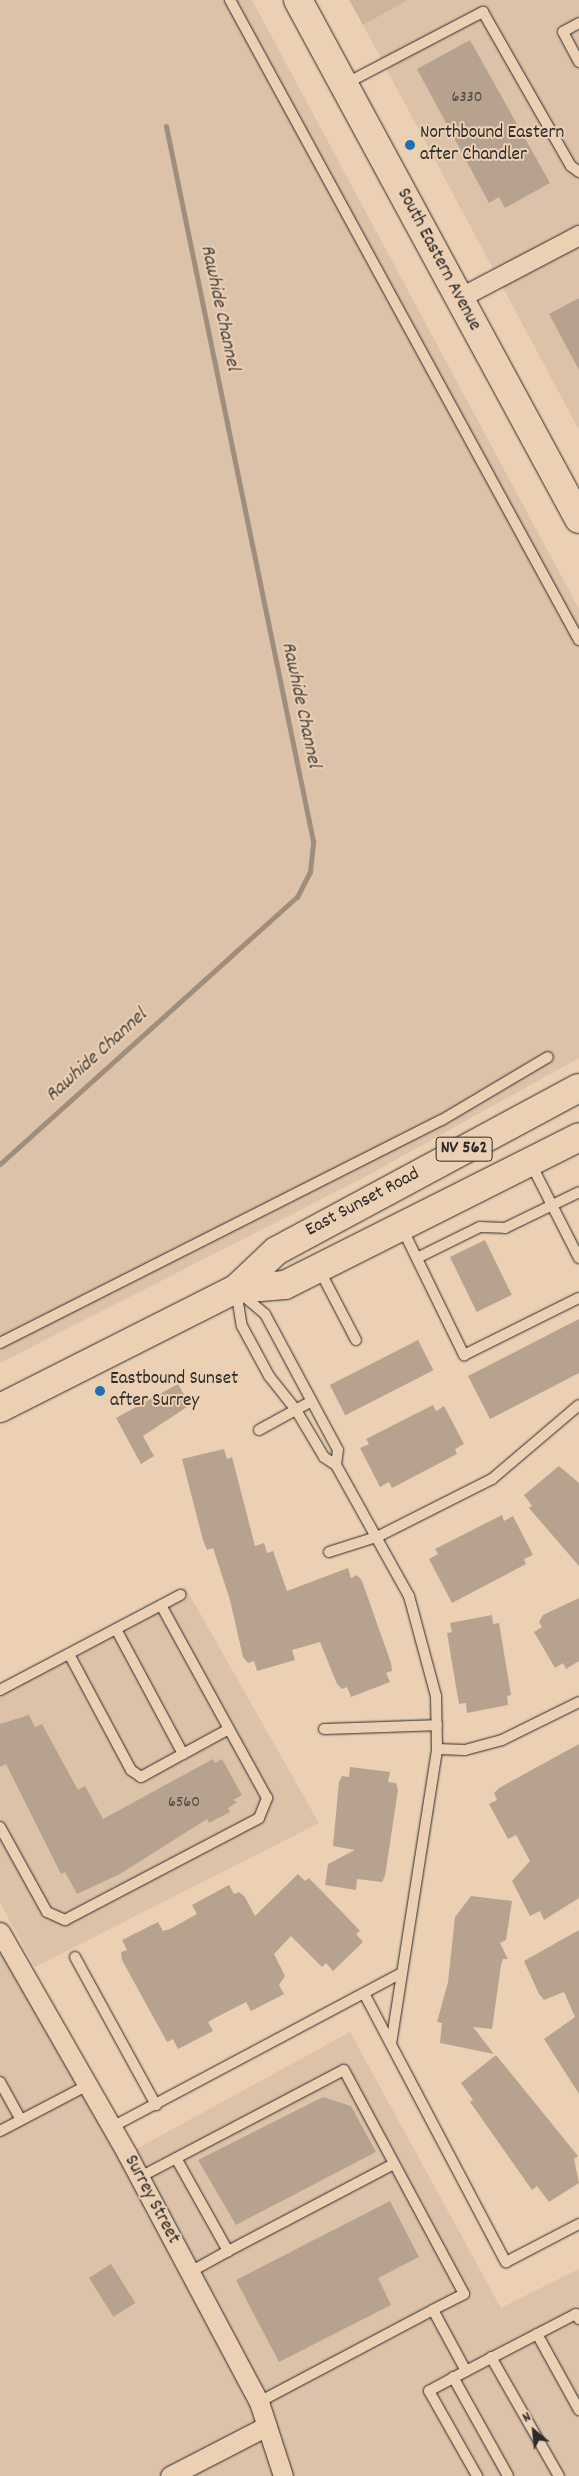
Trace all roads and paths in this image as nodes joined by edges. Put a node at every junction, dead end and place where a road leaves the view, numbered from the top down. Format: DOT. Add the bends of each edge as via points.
graph roads {
  1 [pos="230,0"];
  2 [pos="298,0"];
  3 [pos="579,23"];
  4 [pos="579,62"];
  5 [pos="344,85"];
  6 [pos="579,172"];
  7 [pos="579,234"];
  8 [pos="459,298"];
  9 [pos="579,520"];
  10 [pos="579,640"];
  11 [pos="548,1057"];
  12 [pos="579,1088"];
  13 [pos="579,1137"];
  14 [pos="530,1161"];
  15 [pos="579,1192"];
  16 [pos="553,1206"];
  17 [pos="401,1226"];
  18 [pos="417,1258"];
  19 [pos="579,1258"];
  20 [pos="318,1268"];
  21 [pos="236,1289"];
  22 [pos="579,1298"];
  23 [pos="356,1340"];
  24 [pos="0,1343"];
  25 [pos="312,1401"];
  26 [pos="579,1405"];
  27 [pos="0,1408"];
  28 [pos="296,1410"];
  29 [pos="259,1430"];
  30 [pos="336,1465"];
  31 [pos="379,1536"];
  32 [pos="329,1552"];
  33 [pos="180,1595"];
  34 [pos="161,1605"];
  35 [pos="116,1629"];
  36 [pos="69,1654"];
  37 [pos="0,1690"];
  38 [pos="579,1702"];
  39 [pos="437,1725"];
  40 [pos="324,1728"];
  41 [pos="229,1729"];
  42 [pos="437,1749"];
  43 [pos="183,1754"];
  44 [pos="0,1827"];
  45 [pos="0,1932"];
  46 [pos="75,1957"];
  47 [pos="402,1974"];
  48 [pos="366,1997"];
  49 [pos="391,2044"];
  50 [pos="0,2082"];
  51 [pos="88,2085"];
  52 [pos="156,2104"];
  53 [pos="21,2120"];
  54 [pos="112,2127"];
  55 [pos="0,2131"];
  56 [pos="176,2158"];
  57 [pos="394,2164"];
  58 [pos="140,2177"];
  59 [pos="579,2224"];
  60 [pos="228,2250"];
  61 [pos="190,2272"];
  62 [pos="433,2310"];
  63 [pos="579,2319"];
  64 [pos="537,2334"];
  65 [pos="492,2357"];
  66 [pos="466,2371"];
  67 [pos="453,2377"];
  68 [pos="259,2402"];
  69 [pos="579,2410"];
  70 [pos="267,2426"];
  71 [pos="170,2476"];
  72 [pos="283,2476"];
  73 [pos="477,2476"];
  74 [pos="508,2476"];
  75 [pos="559,2476"];
  1 -- 10 [label="lane"];
  2 -- 5 [label="main road, South Eastern Avenue"];
  3 -- 4 [label="lane" via="562,32"];
  5 -- 6 [label="lane" via="483,12 571,166"];
  5 -- 8 [label="main road, South Eastern Avenue"];
  7 -- 8 [label="street"];
  8 -- 9 [label="main road, South Eastern Avenue"];
  11 -- 24 [label="lane" via="442,1120"];
  12 -- 21 [label="main road, East Sunset Road / NV 562" via="276,1251"];
  13 -- 14 [label="main road, East Sunset Road / NV 562"];
  14 -- 16 [label="lane"];
  14 -- 17 [label="main road, East Sunset Road / NV 562"];
  15 -- 16 [label="lane"];
  16 -- 18 [label="lane" via="505,1228 480,1227"];
  16 -- 19 [label="lane"];
  17 -- 18 [label="lane"];
  17 -- 20 [label="main road, East Sunset Road / NV 562"];
  18 -- 22 [label="lane" via="464,1355"];
  20 -- 21 [label="main road, East Sunset Road / NV 562" via="286,1285"];
  20 -- 23 [label="lane"];
  21 -- 25 [label="lane" via="265,1314"];
  21 -- 27 [label="main road, East Sunset Road / NV 562"];
  21 -- 28 [label="lane" via="242,1326 269,1376"];
  25 -- 28 [label="lane"];
  25 -- 30 [label="lane" via="338,1450"];
  26 -- 31 [label="lane" via="492,1478"];
  28 -- 29 [label="lane"];
  28 -- 30 [label="lane" via="324,1457"];
  30 -- 31 [label="lane"];
  31 -- 32 [label="lane"];
  31 -- 39 [label="lane" via="409,1596 436,1696"];
  33 -- 34 [label="lane"];
  34 -- 35 [label="lane"];
  34 -- 41 [label="lane"];
  35 -- 36 [label="lane"];
  35 -- 43 [label="lane"];
  36 -- 37 [label="lane"];
  36 -- 43 [label="lane" via="131,1770 141,1777"];
  38 -- 42 [label="lane" via="502,1740 465,1750"];
  39 -- 40 [label="lane"];
  39 -- 42 [label="lane"];
  41 -- 43 [label="lane"];
  41 -- 44 [label="lane" via="267,1798 259,1818 65,1920 47,1912"];
  42 -- 47 [label="lane"];
  45 -- 51 [label="street, Surrey Street"];
  46 -- 52 [label="lane"];
  47 -- 48 [label="lane"];
  47 -- 49 [label="lane"];
  48 -- 49 [label="lane"];
  48 -- 52 [label="lane"];
  49 -- 59 [label="lane" via="506,2262"];
  50 -- 53 [label="lane"];
  51 -- 53 [label="lane"];
  51 -- 54 [label="street, Surrey Street"];
  52 -- 54 [label="lane"];
  53 -- 55 [label="lane"];
  54 -- 58 [label="street, Surrey Street"];
  56 -- 57 [label="lane" via="344,2070"];
  56 -- 58 [label="lane"];
  56 -- 60 [label="lane"];
  57 -- 60 [label="lane"];
  57 -- 62 [label="lane" via="464,2294"];
  58 -- 61 [label="street, Surrey Street"];
  60 -- 61 [label="lane"];
  61 -- 68 [label="street, Surrey Street"];
  62 -- 66 [label="lane"];
  62 -- 68 [label="lane"];
  63 -- 64 [label="lane" via="576,2314"];
  64 -- 65 [label="lane"];
  64 -- 69 [label="lane"];
  65 -- 66 [label="lane"];
  65 -- 75 [label="lane"];
  66 -- 67 [label="lane"];
  67 -- 73 [label="lane" via="429,2391"];
  67 -- 74 [label="lane"];
  68 -- 70 [label="street, Surrey Street"];
  70 -- 71 [label="street"];
  70 -- 72 [label="street, Surrey Street"];
}
